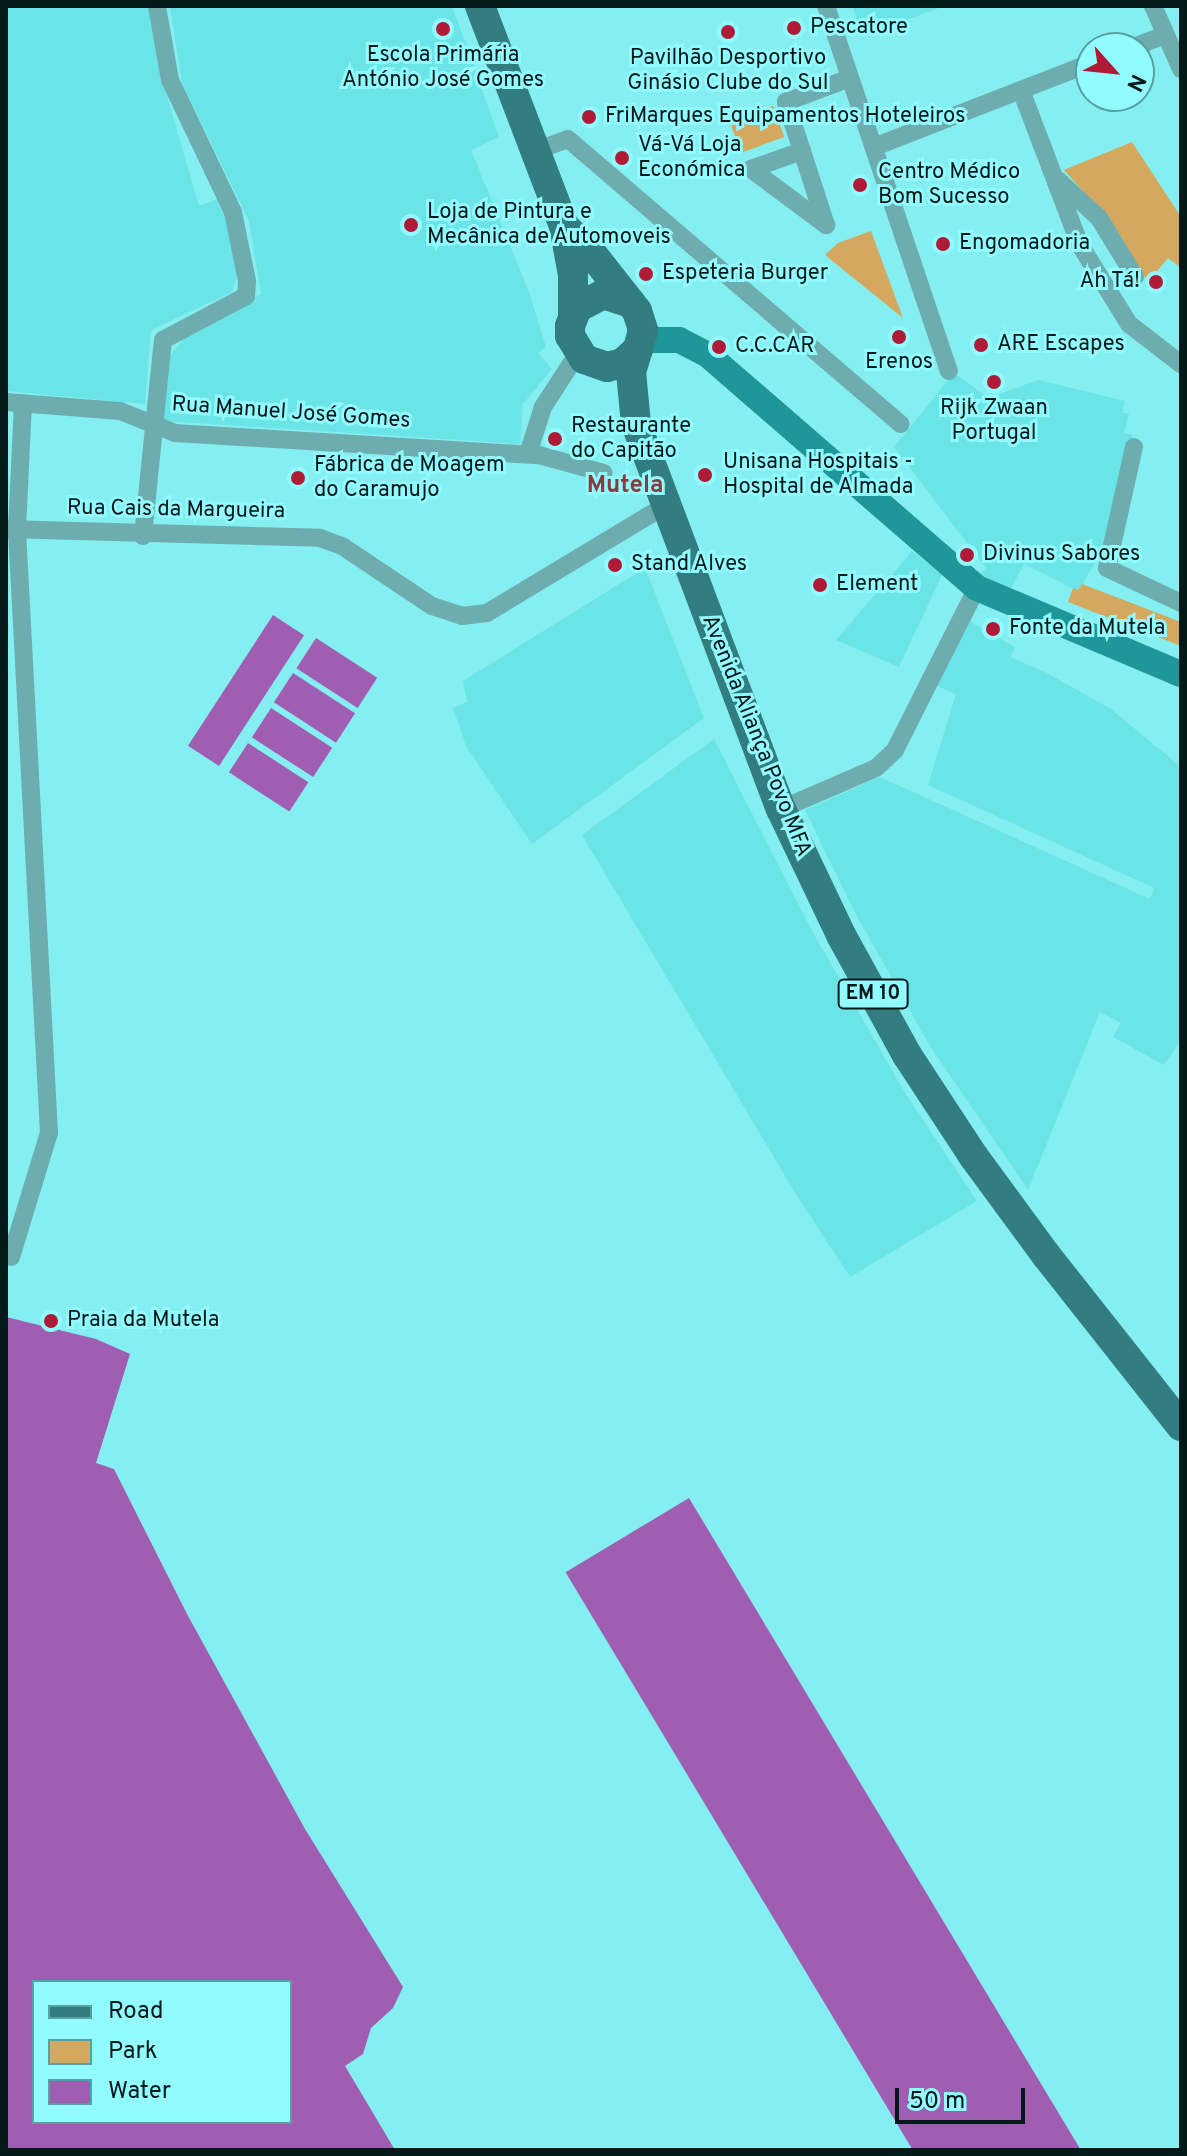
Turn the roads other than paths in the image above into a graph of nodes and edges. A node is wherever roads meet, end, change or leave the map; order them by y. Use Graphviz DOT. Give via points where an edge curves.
graph roads {
  1 [pos="157,6"];
  2 [pos="480,6"];
  3 [pos="826,6"];
  4 [pos="1153,6"];
  5 [pos="1163,36"];
  6 [pos="1155,39"];
  7 [pos="1075,69"];
  8 [pos="1181,69"];
  9 [pos="850,78"];
  10 [pos="1021,90"];
  11 [pos="874,147"];
  12 [pos="802,151"];
  13 [pos="537,156"];
  14 [pos="1054,176"];
  15 [pos="564,226"];
  16 [pos="1135,277"];
  17 [pos="631,303"];
  18 [pos="573,317"];
  19 [pos="640,344"];
  20 [pos="581,356"];
  21 [pos="1181,364"];
  22 [pos="949,371"];
  23 [pos="14,402"];
  24 [pos="636,424"];
  25 [pos="901,424"];
  26 [pos="155,425"];
  27 [pos="1134,447"];
  28 [pos="528,454"];
  29 [pos="604,473"];
  30 [pos="666,505"];
  31 [pos="11,529"];
  32 [pos="143,536"];
  33 [pos="977,588"];
  34 [pos="1180,596"];
  35 [pos="1181,674"];
  36 [pos="781,809"];
  37 [pos="11,1257"];
  38 [pos="1181,1426"];
  1 -- 26 [label="street" via="170,80 233,212 247,281 246,296 163,340"];
  2 -- 13 [label="main road, EM 10"];
  3 -- 9 [label="street"];
  4 -- 5 [label="street"];
  5 -- 6 [label="street"];
  5 -- 8 [label="street"];
  7 -- 10 [label="street"];
  9 -- 11 [label="street"];
  9 -- 12 [label="street" via="786,102"];
  10 -- 11 [label="street"];
  10 -- 14 [label="street"];
  11 -- 22 [label="street"];
  12 -- 12 [label="street" via="812,181 826,225 751,169"];
  13 -- 15 [label="main road, EM 10"];
  13 -- 25 [label="street" via="568,139"];
  14 -- 16 [label="street" via="1099,218"];
  14 -- 21 [label="street" via="1080,245 1129,324"];
  15 -- 17 [label="main road, EM 10"];
  15 -- 18 [label="main road, EM 10" via="573,275"];
  17 -- 18 [label="main road" via="613,294 593,296"];
  17 -- 19 [label="main road, EM 10" via="642,320"];
  18 -- 20 [label="main road, EM 10" via="570,336"];
  19 -- 20 [label="main road" via="615,366 599,366"];
  19 -- 24 [label="main road, Avenida Aliança Povo MFA / EM 10" via="631,372"];
  19 -- 33 [label="street" via="679,340 708,355"];
  20 -- 24 [label="main road, Avenida Aliança Povo MFA / EM 10"];
  20 -- 28 [label="street" via="543,407"];
  23 -- 26 [label="street, Rua Manuel José Gomes" via="120,411"];
  23 -- 31 [label="street"];
  24 -- 30 [label="main road, Avenida Aliança Povo MFA / EM 10"];
  26 -- 28 [label="street, Rua Manuel José Gomes" via="175,433"];
  26 -- 32 [label="street"];
  27 -- 34 [label="street" via="1107,568"];
  28 -- 29 [label="street, Rua Manuel José Gomes"];
  30 -- 32 [label="street, Rua Cais da Margueira" via="487,613 462,616 432,606 342,546 320,538"];
  30 -- 36 [label="main road, Avenida Aliança Povo MFA / EM 10"];
  31 -- 32 [label="street, Rua Cais da Margueira"];
  31 -- 37 [label="street" via="49,1133"];
  33 -- 35 [label="street"];
  33 -- 36 [label="street" via="895,750 876,768"];
  36 -- 38 [label="main road, Avenida Aliança Povo MFA / EM 10" via="841,935 907,1055 1028,1231"];
}
